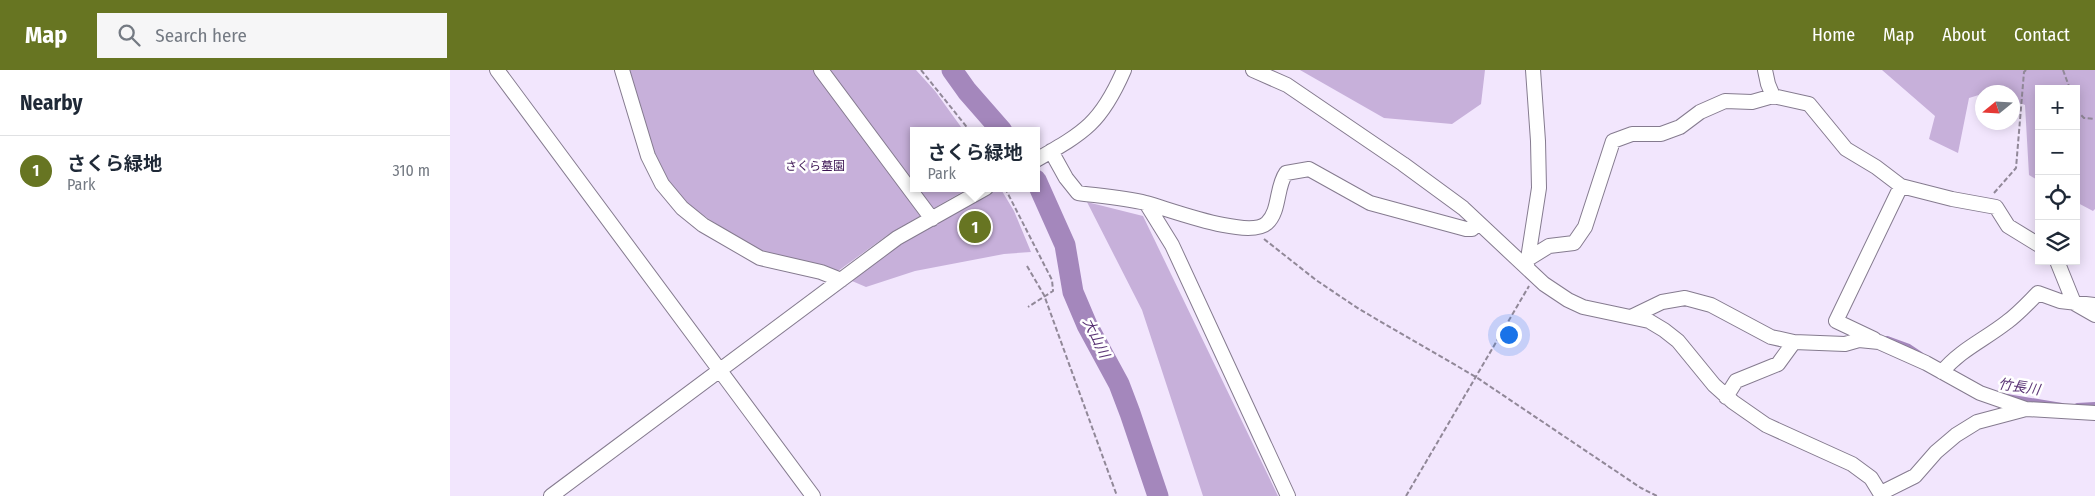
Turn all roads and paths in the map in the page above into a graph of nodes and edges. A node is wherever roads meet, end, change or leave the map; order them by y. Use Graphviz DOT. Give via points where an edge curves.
graph roads {
  1 [pos="497,70"];
  2 [pos="622,70"];
  3 [pos="821,70"];
  4 [pos="921,70"];
  5 [pos="1124,70"];
  6 [pos="1253,70"];
  7 [pos="1533,70"];
  8 [pos="1766,70"];
  9 [pos="2026,70"];
  10 [pos="2063,70"];
  11 [pos="2069,85"];
  12 [pos="1773,96"];
  13 [pos="2080,114"];
  14 [pos="2095,120"];
  15 [pos="967,127"];
  16 [pos="1045,155"];
  17 [pos="1901,186"];
  18 [pos="910,189"];
  19 [pos="912,192"];
  20 [pos="979,192"];
  21 [pos="1007,192"];
  22 [pos="1146,203"];
  23 [pos="1983,206"];
  24 [pos="932,218"];
  25 [pos="1478,222"];
  26 [pos="1251,228"];
  27 [pos="2035,243"];
  28 [pos="2059,265"];
  29 [pos="1027,266"];
  30 [pos="1530,268"];
  31 [pos="841,280"];
  32 [pos="1045,297"];
  33 [pos="2074,303"];
  34 [pos="2095,305"];
  35 [pos="1028,307"];
  36 [pos="2095,315"];
  37 [pos="1633,316"];
  38 [pos="1794,342"];
  39 [pos="1879,342"];
  40 [pos="720,370"];
  41 [pos="1942,372"];
  42 [pos="1476,377"];
  43 [pos="1726,397"];
  44 [pos="2026,409"];
  45 [pos="2095,413"];
  46 [pos="1882,495"];
  47 [pos="551,496"];
  48 [pos="812,496"];
  49 [pos="1117,496"];
  50 [pos="1288,496"];
  51 [pos="1406,496"];
  52 [pos="1657,496"];
  1 -- 40 [label="street"];
  2 -- 31 [label="street" via="648,156 662,184 682,208 703,225 760,258"];
  3 -- 18 [label="street"];
  4 -- 15 [label="path"];
  5 -- 16 [label="street" via="1107,106 1097,118 1082,132"];
  6 -- 25 [label="street" via="1287,85 1338,118"];
  7 -- 30 [label="street" via="1538,188"];
  8 -- 12 [label="street"];
  9 -- 23 [label="path" via="2016,168"];
  10 -- 11 [label="path"];
  12 -- 17 [label="street" via="1809,104 1846,149 1876,166"];
  12 -- 30 [label="street" via="1752,102 1725,100 1668,132 1632,134 1613,141 1586,227 1574,243 1549,246"];
  13 -- 14 [label="path"];
  16 -- 22 [label="street" via="1078,193"];
  17 -- 23 [label="street"];
  17 -- 39 [label="street" via="1836,321"];
  19 -- 24 [label="street"];
  20 -- 24 [label="street"];
  21 -- 32 [label="path" via="1052,280 1053,291"];
  22 -- 26 [label="street" via="1203,220"];
  22 -- 50 [label="street" via="1172,245"];
  23 -- 27 [label="street" via="1996,207 2008,226"];
  24 -- 31 [label="street" via="897,238"];
  25 -- 26 [label="street" via="1472,229 1466,229 1370,203 1309,169 1286,174 1273,215 1267,223"];
  25 -- 30 [label="street"];
  26 -- 42 [label="path" via="1316,280 1359,309"];
  28 -- 33 [label="street"];
  29 -- 32 [label="path"];
  30 -- 37 [label="street" via="1556,293 1583,307"];
  30 -- 42 [label="path"];
  31 -- 40 [label="street"];
  32 -- 35 [label="path"];
  32 -- 49 [label="path"];
  33 -- 34 [label="street"];
  33 -- 36 [label="street"];
  33 -- 41 [label="street" via="2038,293 2008,322 1966,348"];
  37 -- 38 [label="street" via="1662,302 1685,298 1711,306 1771,337"];
  37 -- 43 [label="street" via="1649,321 1678,341"];
  38 -- 39 [label="street"];
  38 -- 43 [label="street" via="1778,364 1736,381"];
  39 -- 41 [label="street"];
  40 -- 47 [label="street"];
  40 -- 48 [label="street"];
  41 -- 44 [label="street" via="1980,394"];
  42 -- 51 [label="path"];
  42 -- 52 [label="path"];
  43 -- 46 [label="street" via="1766,425 1852,464 1870,478"];
  44 -- 45 [label="street"];
  44 -- 46 [label="street" via="1970,426 1936,452 1915,476"];
}
